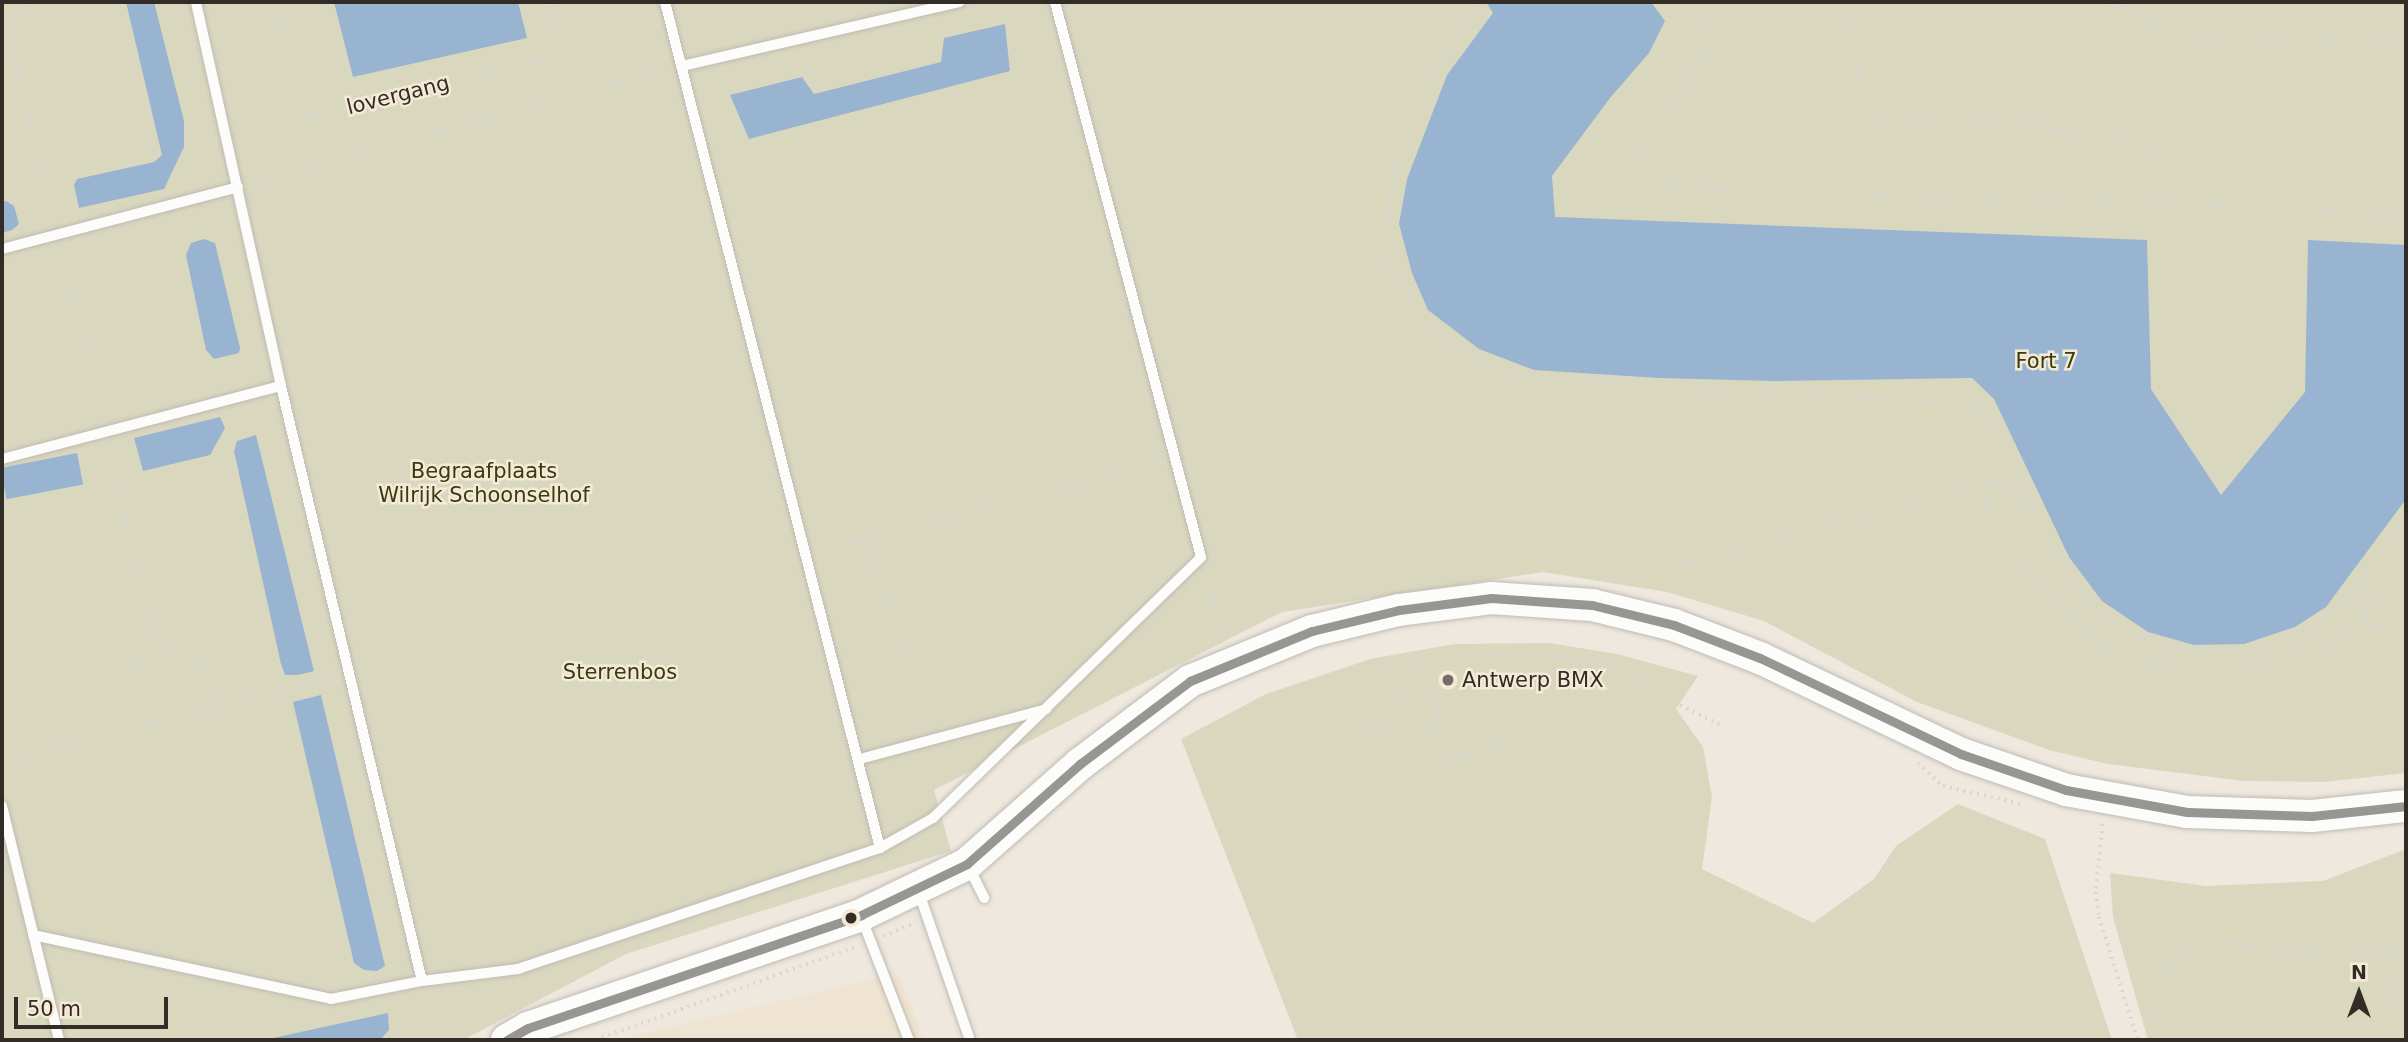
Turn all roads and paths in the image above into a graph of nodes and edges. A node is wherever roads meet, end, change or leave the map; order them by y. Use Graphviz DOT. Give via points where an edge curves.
graph roads {
  1 [pos="29,2"];
  2 [pos="195,2"];
  3 [pos="277,2"];
  4 [pos="550,2"];
  5 [pos="664,2"];
  6 [pos="960,2"];
  7 [pos="1055,2"];
  8 [pos="1476,2"];
  9 [pos="1716,2"];
  10 [pos="1846,2"];
  11 [pos="2112,2"];
  12 [pos="2,29"];
  13 [pos="8,31"];
  14 [pos="2406,42"];
  15 [pos="682,66"];
  16 [pos="2171,160"];
  17 [pos="238,187"];
  18 [pos="2406,212"];
  19 [pos="59,235"];
  20 [pos="2,249"];
  21 [pos="281,386"];
  22 [pos="105,433"];
  23 [pos="2015,456"];
  24 [pos="1174,458"];
  25 [pos="2,459"];
  26 [pos="2022,476"];
  27 [pos="1989,482"];
  28 [pos="2036,503"];
  29 [pos="2406,512"];
  30 [pos="869,539"];
  31 [pos="806,556"];
  32 [pos="1201,557"];
  33 [pos="2406,558"];
  34 [pos="1640,575"];
  35 [pos="2366,575"];
  36 [pos="2362,623"];
  37 [pos="2406,633"];
  38 [pos="154,636"];
  39 [pos="1231,664"];
  40 [pos="348,675"];
  41 [pos="1047,709"];
  42 [pos="220,710"];
  43 [pos="1723,726"];
  44 [pos="149,727"];
  45 [pos="1326,731"];
  46 [pos="1438,732"];
  47 [pos="929,741"];
  48 [pos="859,759"];
  49 [pos="1916,761"];
  50 [pos="2,762"];
  51 [pos="2,806"];
  52 [pos="2406,806"];
  53 [pos="2036,808"];
  54 [pos="2116,827"];
  55 [pos="880,848"];
  56 [pos="967,864"];
  57 [pos="984,898"];
  58 [pos="921,900"];
  59 [pos="866,928"];
  60 [pos="33,935"];
  61 [pos="2406,947"];
  62 [pos="2390,949"];
  63 [pos="422,981"];
  64 [pos="522,1036"];
  65 [pos="59,1040"];
  66 [pos="595,1040"];
  67 [pos="909,1040"];
  68 [pos="970,1040"];
  69 [pos="2138,1040"];
  70 [pos="2158,1040"];
  71 [pos="2393,1040"];
  1 -- 13 [label="path"];
  2 -- 17 [label="lane"];
  3 -- 4 [label="path, lovergang" via="297,120 562,54"];
  5 -- 15 [label="lane"];
  6 -- 15 [label="lane"];
  7 -- 24 [label="lane"];
  8 -- 23 [label="path" via="1479,8 1427,82 1391,179 1389,259 1425,327 1508,376 1979,404"];
  9 -- 18 [label="path" via="1702,54 1681,96 1630,161 1643,181 1676,188"];
  10 -- 16 [label="path" via="1866,115 1885,124 1926,115 1978,121 2010,110 2056,131 2126,140"];
  11 -- 14 [label="path" via="2144,20 2208,37"];
  12 -- 13 [label="path"];
  13 -- 19 [label="path"];
  15 -- 17 [label="path"];
  15 -- 31 [label="lane"];
  17 -- 19 [label="lane"];
  17 -- 21 [label="lane"];
  19 -- 20 [label="lane"];
  19 -- 22 [label="path"];
  21 -- 22 [label="lane"];
  21 -- 40 [label="lane"];
  22 -- 25 [label="lane"];
  22 -- 38 [label="path"];
  24 -- 30 [label="path"];
  24 -- 32 [label="lane"];
  26 -- 28 [label="path"];
  27 -- 28 [label="path" via="2001,480 2017,508"];
  27 -- 34 [label="path"];
  27 -- 36 [label="path" via="1987,523 2103,649 2152,664 2228,673 2320,648"];
  28 -- 35 [label="path" via="2050,548 2087,599 2128,631 2168,646 2221,652 2281,643 2316,626"];
  29 -- 35 [label="path"];
  30 -- 31 [label="path"];
  30 -- 47 [label="path"];
  31 -- 48 [label="lane"];
  32 -- 39 [label="path"];
  32 -- 41 [label="lane"];
  33 -- 36 [label="path"];
  35 -- 36 [label="path"];
  36 -- 37 [label="path"];
  38 -- 42 [label="path" via="196,657"];
  38 -- 44 [label="path" via="135,669"];
  39 -- 52 [label="street" via="1312,631 1399,610 1491,598 1592,605 1674,625 1760,658 1961,754 2066,790 2187,812 2312,816"];
  39 -- 56 [label="street" via="1190,681 1080,764"];
  40 -- 42 [label="path"];
  40 -- 63 [label="lane"];
  41 -- 47 [label="lane"];
  41 -- 55 [label="lane" via="933,818"];
  42 -- 44 [label="path"];
  43 -- 46 [label="path" via="1674,702 1640,677 1575,658 1489,653 1388,667 1393,705 1435,700"];
  44 -- 50 [label="path"];
  45 -- 46 [label="path"];
  46 -- 46 [label="path" via="1442,759 1500,752 1497,738"];
  47 -- 48 [label="lane"];
  48 -- 55 [label="lane"];
  49 -- 53 [label="path" via="1943,786"];
  51 -- 60 [label="lane"];
  54 -- 69 [label="path" via="2103,824 2096,892 2099,917"];
  55 -- 63 [label="lane" via="518,970"];
  56 -- 57 [label="lane"];
  56 -- 58 [label="street"];
  58 -- 59 [label="street"];
  58 -- 59 [label="path" via="916,922"];
  58 -- 68 [label="lane"];
  59 -- 64 [label="street"];
  59 -- 66 [label="path"];
  59 -- 67 [label="lane"];
  60 -- 63 [label="lane" via="331,999"];
  60 -- 65 [label="lane"];
  61 -- 62 [label="path"];
  62 -- 70 [label="path" via="2290,952 2229,942 2202,945 2165,965 2153,1011"];
  62 -- 71 [label="path"];
}
